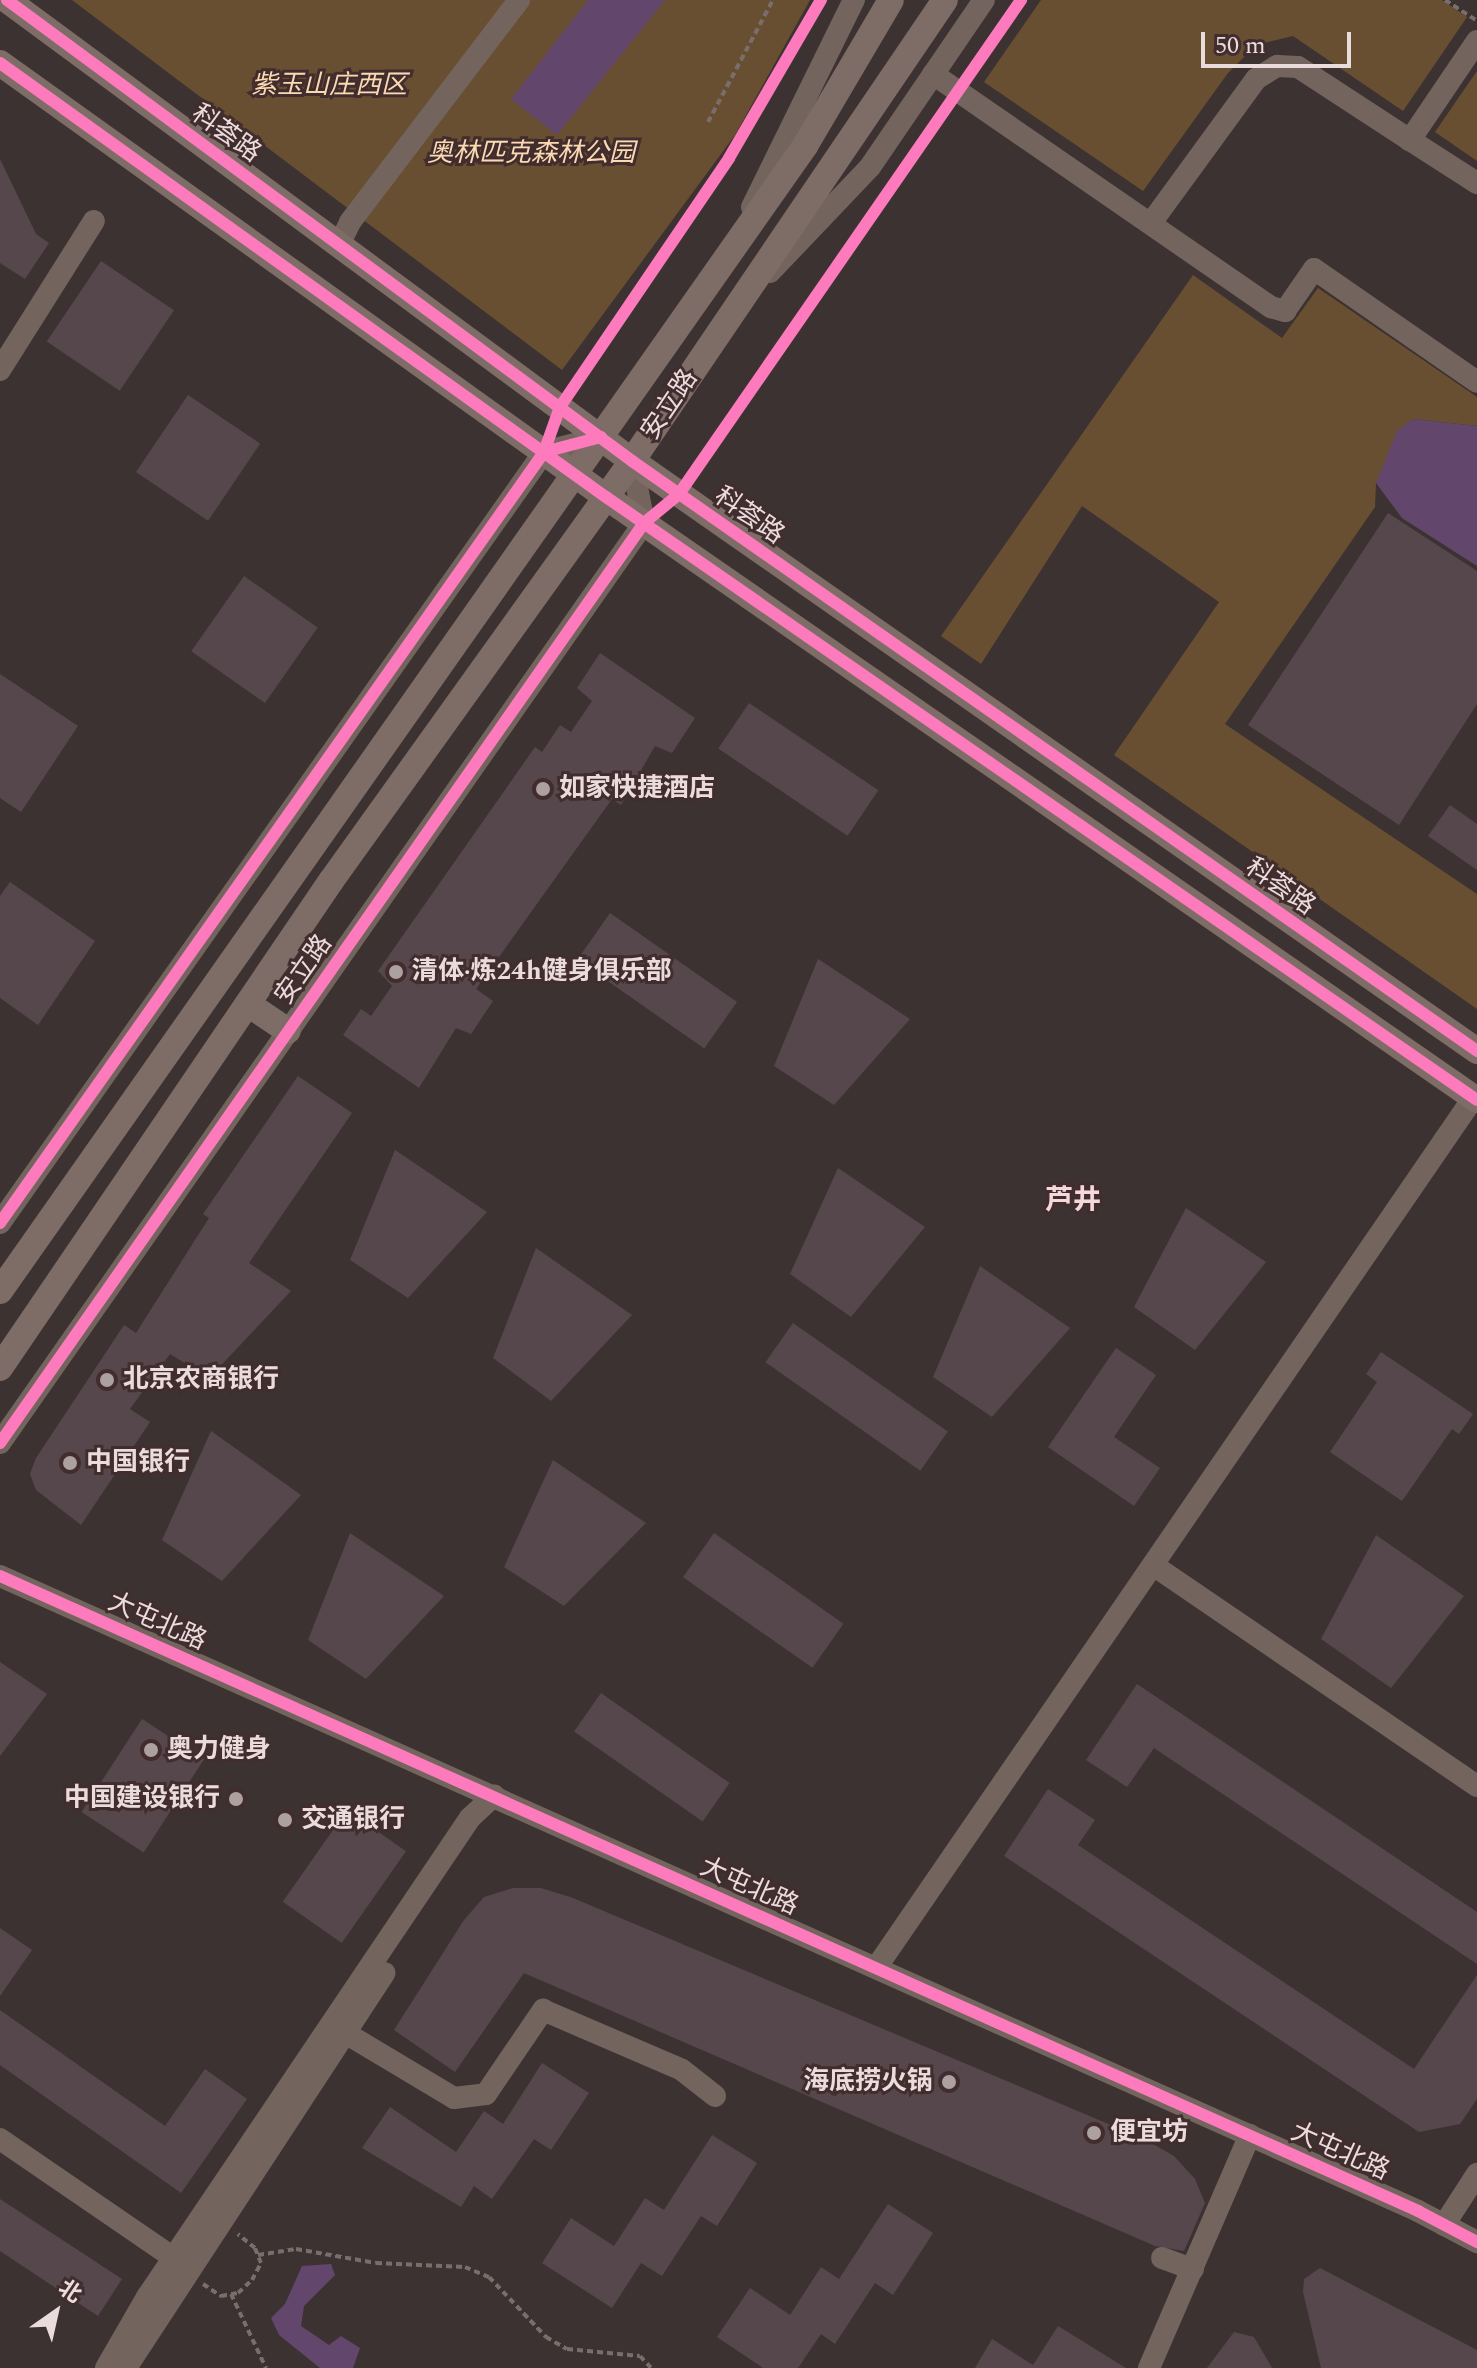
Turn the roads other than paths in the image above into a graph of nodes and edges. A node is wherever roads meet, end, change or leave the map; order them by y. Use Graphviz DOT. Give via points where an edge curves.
graph roads {
  1 [pos="7,0"];
  2 [pos="519,0"];
  3 [pos="854,0"];
  4 [pos="891,0"];
  5 [pos="945,0"];
  6 [pos="984,0"];
  7 [pos="1477,41"];
  8 [pos="0,63"];
  9 [pos="933,74"];
  10 [pos="1410,140"];
  11 [pos="1477,183"];
  12 [pos="94,221"];
  13 [pos="1151,223"];
  14 [pos="339,245"];
  15 [pos="729,255"];
  16 [pos="736,308"];
  17 [pos="0,370"];
  18 [pos="1477,382"];
  19 [pos="601,437"];
  20 [pos="544,452"];
  21 [pos="632,461"];
  22 [pos="571,472"];
  23 [pos="606,497"];
  24 [pos="644,523"];
  25 [pos="248,1004"];
  26 [pos="288,1031"];
  27 [pos="1477,1051"];
  28 [pos="1475,1099"];
  29 [pos="0,1223"];
  30 [pos="0,1291"];
  31 [pos="0,1368"];
  32 [pos="0,1443"];
  33 [pos="1153,1565"];
  34 [pos="0,1576"];
  35 [pos="1477,1786"];
  36 [pos="494,1796"];
  37 [pos="876,1968"];
  38 [pos="338,2029"];
  39 [pos="715,2096"];
  40 [pos="1250,2135"];
  41 [pos="0,2139"];
  42 [pos="1477,2174"];
  43 [pos="1444,2225"];
  44 [pos="1477,2242"];
  45 [pos="1162,2258"];
  46 [pos="181,2263"];
  47 [pos="1193,2269"];
  48 [pos="106,2368"];
  49 [pos="126,2368"];
  50 [pos="1149,2368"];
  1 -- 14 [label="main road, 科荟路"];
  2 -- 14 [label="street" via="350,222"];
  3 -- 15 [label="street, 安立路"];
  4 -- 15 [label="main road, 安立路" via="805,146"];
  5 -- 16 [label="main road, 安立路"];
  6 -- 9 [label="street, 安立路"];
  7 -- 10 [label="street"];
  8 -- 20 [label="main road"];
  9 -- 13 [label="street"];
  9 -- 16 [label="street, 安立路" via="870,167"];
  10 -- 11 [label="street"];
  10 -- 13 [label="street" via="1298,67 1277,66 1256,79"];
  12 -- 17 [label="street"];
  13 -- 18 [label="street" via="1271,307 1285,311 1314,269"];
  14 -- 19 [label="main road, 科荟路"];
  15 -- 19 [label="main road, 安立路"];
  16 -- 21 [label="main road, 安立路"];
  19 -- 20 [label="street, 安立路"];
  19 -- 21 [label="main road, 科荟路"];
  19 -- 22 [label="main road, 安立路"];
  20 -- 22 [label="main road"];
  20 -- 29 [label="street"];
  21 -- 23 [label="main road, 安立路"];
  21 -- 24 [label="street"];
  21 -- 27 [label="main road, 科荟路"];
  22 -- 23 [label="main road"];
  22 -- 30 [label="main road, 安立路"];
  23 -- 24 [label="main road"];
  23 -- 25 [label="main road, 安立路"];
  24 -- 26 [label="street, 安立路"];
  24 -- 28 [label="main road"];
  25 -- 26 [label="main road"];
  25 -- 31 [label="main road, 安立路"];
  26 -- 32 [label="street, 安立路"];
  28 -- 33 [label="street"];
  33 -- 35 [label="street"];
  33 -- 37 [label="street"];
  34 -- 36 [label="street, 大屯北路"];
  36 -- 37 [label="street, 大屯北路"];
  36 -- 38 [label="street" via="470,1818"];
  37 -- 40 [label="street, 大屯北路"];
  38 -- 39 [label="street" via="454,2098 486,2094 543,2010 682,2070"];
  38 -- 46 [label="street"];
  38 -- 46 [label="street" via="218,2222"];
  40 -- 43 [label="street, 大屯北路"];
  40 -- 47 [label="street"];
  41 -- 46 [label="street"];
  42 -- 43 [label="street"];
  43 -- 44 [label="street, 大屯北路"];
  45 -- 47 [label="street"];
  46 -- 48 [label="street"];
  46 -- 49 [label="street"];
  47 -- 50 [label="street"];
}
